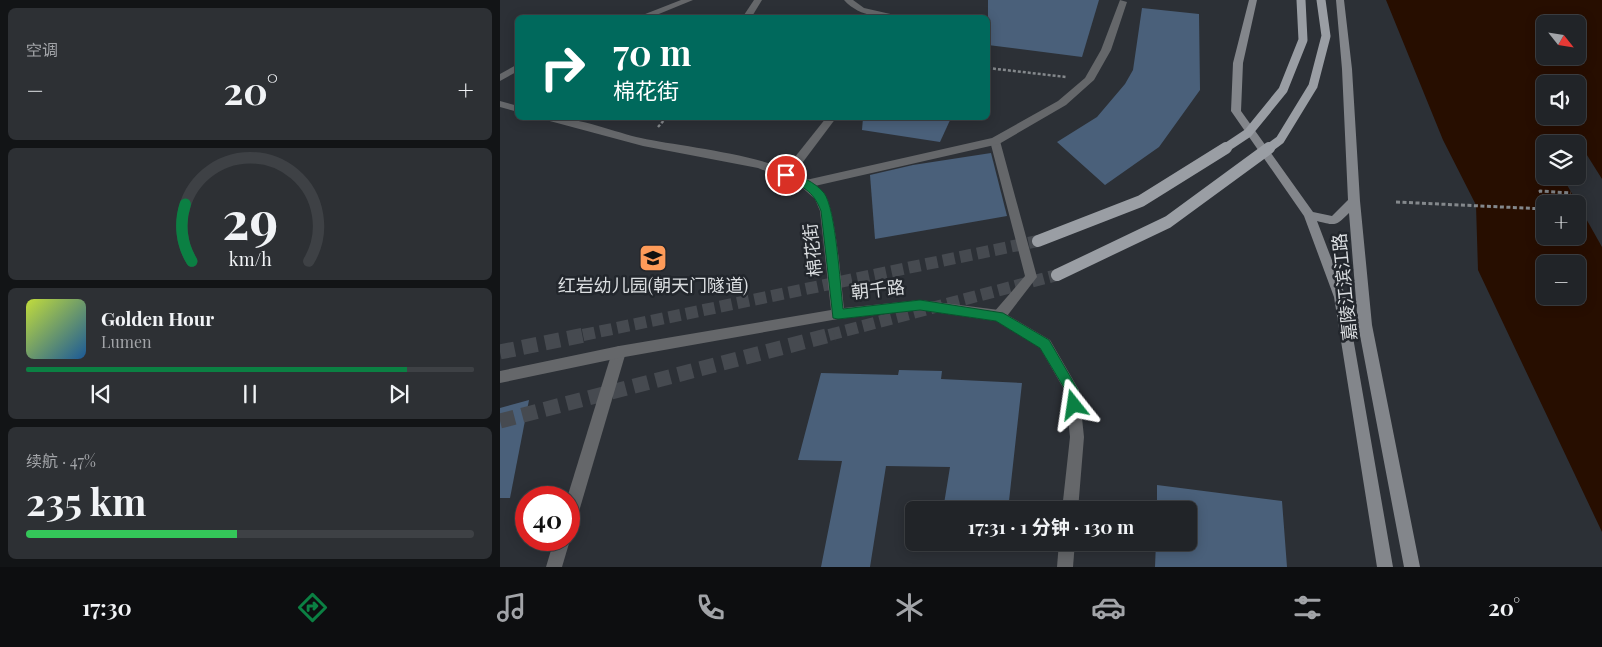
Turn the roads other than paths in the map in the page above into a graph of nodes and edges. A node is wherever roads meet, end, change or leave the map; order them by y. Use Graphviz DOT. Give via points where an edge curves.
graph roads {
  1 [pos="690,0"];
  2 [pos="758,0"];
  3 [pos="848,0"];
  4 [pos="1253,0"];
  5 [pos="1301,0"];
  6 [pos="1321,0"];
  7 [pos="1340,0"];
  8 [pos="1123,2"];
  9 [pos="648,15"];
  10 [pos="748,15"];
  11 [pos="888,15"];
  12 [pos="515,69"];
  13 [pos="500,78"];
  14 [pos="500,104"];
  15 [pos="515,108"];
  16 [pos="558,120"];
  17 [pos="828,120"];
  18 [pos="995,141"];
  19 [pos="786,175"];
  20 [pos="806,184"];
  21 [pos="1354,201"];
  22 [pos="1309,215"];
  23 [pos="1038,241"];
  24 [pos="1057,275"];
  25 [pos="838,314"];
  26 [pos="999,316"];
  27 [pos="619,352"];
  28 [pos="500,376"];
  29 [pos="579,486"];
  30 [pos="1071,501"];
  31 [pos="559,551"];
  32 [pos="1066,551"];
  33 [pos="554,567"];
  34 [pos="1065,567"];
  35 [pos="1386,567"];
  36 [pos="1412,567"];
  1 -- 9 [label="street"];
  2 -- 10 [label="street"];
  3 -- 11 [label="street" via="861,10"];
  4 -- 22 [label="main road, 嘉陵江滨江路, bridge" via="1238,63 1236,111"];
  5 -- 23 [label="main road, bridge" via="1303,40 1283,90 1248,133 1141,200"];
  6 -- 24 [label="main road, bridge" via="1326,36 1313,86 1280,140 1168,222"];
  7 -- 21 [label="main road, 嘉陵江滨江路"];
  8 -- 18 [label="street" via="1106,50 1088,80 1062,103"];
  12 -- 13 [label="street"];
  14 -- 15 [label="street"];
  16 -- 19 [label="street, 棉花街" via="644,143 725,157"];
  17 -- 19 [label="street"];
  18 -- 20 [label="street"];
  18 -- 26 [label="street" via="1031,277"];
  19 -- 20 [label="street, 棉花街"];
  20 -- 25 [label="street, 棉花街" via="820,195 826,211"];
  21 -- 22 [label="main road" via="1334,221"];
  21 -- 36 [label="main road, 嘉陵江滨江路" via="1365,325"];
  22 -- 35 [label="main road, 嘉陵江滨江路" via="1340,297"];
  25 -- 26 [label="street, 朝千路" via="920,305"];
  25 -- 27 [label="street, 朝千路"];
  26 -- 30 [label="street, 朝千路" via="1044,344 1072,390 1076,436"];
  27 -- 28 [label="street, 朝千路"];
  27 -- 29 [label="street"];
  31 -- 33 [label="street"];
  32 -- 34 [label="street"];
}
